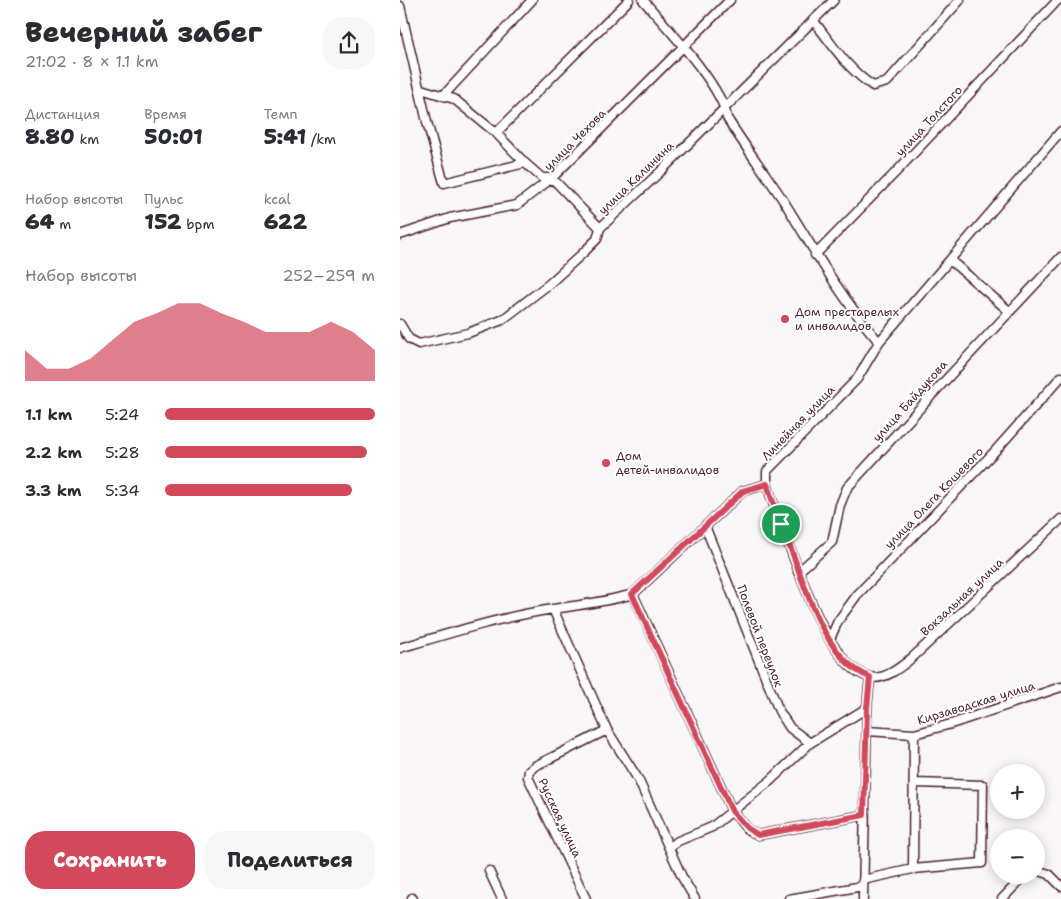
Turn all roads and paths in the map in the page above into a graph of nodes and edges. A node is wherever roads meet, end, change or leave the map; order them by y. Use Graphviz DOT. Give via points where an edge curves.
graph roads {
  1 [pos="532,0"];
  2 [pos="629,0"];
  3 [pos="643,0"];
  4 [pos="730,0"];
  5 [pos="834,0"];
  6 [pos="960,0"];
  7 [pos="1058,0"];
  8 [pos="400,6"];
  9 [pos="813,20"];
  10 [pos="684,47"];
  11 [pos="421,89"];
  12 [pos="443,96"];
  13 [pos="725,105"];
  14 [pos="1061,131"];
  15 [pos="496,133"];
  16 [pos="525,163"];
  17 [pos="552,178"];
  18 [pos="600,228"];
  19 [pos="400,235"];
  20 [pos="814,255"];
  21 [pos="1061,257"];
  22 [pos="950,260"];
  23 [pos="1009,310"];
  24 [pos="400,324"];
  25 [pos="879,342"];
  26 [pos="1061,377"];
  27 [pos="767,484"];
  28 [pos="1060,523"];
  29 [pos="705,526"];
  30 [pos="798,572"];
  31 [pos="632,594"];
  32 [pos="553,609"];
  33 [pos="830,639"];
  34 [pos="400,648"];
  35 [pos="870,677"];
  36 [pos="1061,687"];
  37 [pos="867,708"];
  38 [pos="607,730"];
  39 [pos="866,731"];
  40 [pos="914,734"];
  41 [pos="810,743"];
  42 [pos="915,783"];
  43 [pos="732,811"];
  44 [pos="864,815"];
  45 [pos="669,848"];
  46 [pos="913,869"];
  47 [pos="489,870"];
  48 [pos="1045,873"];
  49 [pos="863,883"];
  50 [pos="1016,884"];
  51 [pos="1061,886"];
  52 [pos="502,899"];
  53 [pos="586,899"];
  54 [pos="695,899"];
  55 [pos="789,899"];
  56 [pos="863,899"];
  57 [pos="1002,899"];
  1 -- 12 [label="street"];
  2 -- 15 [label="street"];
  3 -- 10 [label="street"];
  4 -- 10 [label="street, улица Чехова"];
  5 -- 9 [label="street, улица Калинина"];
  6 -- 9 [label="street" via="887,82 874,86 842,58"];
  7 -- 20 [label="street, улица Толстого"];
  8 -- 11 [label="street"];
  9 -- 13 [label="street, улица Калинина"];
  10 -- 13 [label="street"];
  10 -- 17 [label="street, улица Чехова"];
  11 -- 12 [label="street"];
  11 -- 16 [label="street" via="444,183"];
  12 -- 15 [label="street" via="454,99"];
  13 -- 18 [label="street, улица Калинина"];
  13 -- 20 [label="street" via="727,118 784,203"];
  14 -- 22 [label="street, Линейная улица"];
  15 -- 16 [label="street"];
  16 -- 17 [label="street" via="542,178"];
  17 -- 18 [label="street"];
  17 -- 19 [label="street, улица Чехова" via="516,205 450,218"];
  18 -- 24 [label="street, улица Калинина" via="597,239 549,284 502,320 468,333 419,344 409,339"];
  20 -- 25 [label="street" via="854,313"];
  21 -- 23 [label="street, улица Байдукова"];
  22 -- 23 [label="street"];
  22 -- 25 [label="street, Линейная улица"];
  23 -- 30 [label="street, улица Байдукова" via="847,488 832,542"];
  25 -- 27 [label="street, Линейная улица" via="857,379 767,471"];
  26 -- 33 [label="street, улица Олега Кошевого" via="857,595 838,621"];
  27 -- 29 [label="street" via="743,491"];
  27 -- 30 [label="street"];
  28 -- 35 [label="street, Вокзальная улица" via="913,657 898,669 878,678"];
  29 -- 31 [label="street"];
  29 -- 41 [label="street, Полевой переулок" via="779,711 790,728"];
  30 -- 33 [label="street"];
  31 -- 32 [label="street"];
  31 -- 43 [label="street"];
  32 -- 34 [label="street" via="474,626"];
  32 -- 38 [label="street"];
  33 -- 35 [label="street" via="844,660 860,674"];
  35 -- 37 [label="street"];
  36 -- 40 [label="street, Кирзаводская улица"];
  37 -- 39 [label="street"];
  37 -- 41 [label="street"];
  38 -- 45 [label="street" via="638,779"];
  38 -- 53 [label="street, Русская улица" via="535,766 528,776"];
  39 -- 40 [label="street, Кирзаводская улица"];
  39 -- 44 [label="street"];
  40 -- 42 [label="street"];
  41 -- 43 [label="street"];
  42 -- 46 [label="street"];
  42 -- 46 [label="street" via="983,786 982,863"];
  43 -- 44 [label="street" via="758,835"];
  43 -- 45 [label="street" via="712,827"];
  44 -- 49 [label="street"];
  45 -- 54 [label="street"];
  46 -- 49 [label="street"];
  47 -- 52 [label="street"];
  48 -- 51 [label="street"];
  49 -- 55 [label="street"];
  49 -- 56 [label="street"];
  50 -- 57 [label="street"];
}
